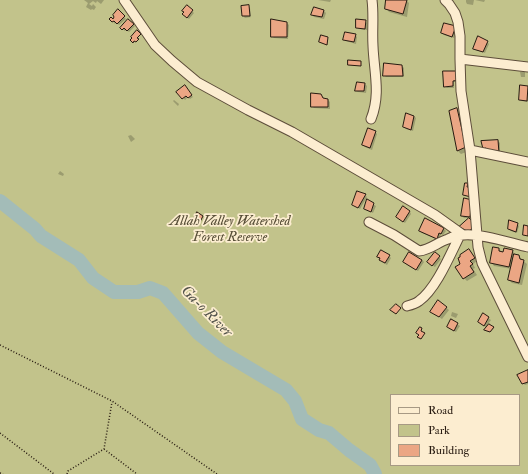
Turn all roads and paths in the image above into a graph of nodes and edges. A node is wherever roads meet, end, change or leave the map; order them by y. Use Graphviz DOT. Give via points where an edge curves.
graph roads {
  1 [pos="124,0"];
  2 [pos="372,0"];
  3 [pos="445,0"];
  4 [pos="460,59"];
  5 [pos="528,66"];
  6 [pos="371,119"];
  7 [pos="470,150"];
  8 [pos="528,162"];
  9 [pos="369,222"];
  10 [pos="462,235"];
  11 [pos="478,236"];
  12 [pos="528,247"];
  13 [pos="407,306"];
  14 [pos="0,345"];
  15 [pos="528,356"];
  16 [pos="112,402"];
  17 [pos="0,433"];
  18 [pos="104,449"];
  19 [pos="0,473"];
  20 [pos="3,474"];
  21 [pos="54,474"];
  22 [pos="68,474"];
  23 [pos="137,474"];
  24 [pos="216,474"];
  1 -- 10 [label="street" via="155,45 197,82 292,132 436,215"];
  2 -- 6 [label="street" via="373,58 377,88 375,109"];
  3 -- 4 [label="street" via="458,22"];
  4 -- 5 [label="street"];
  4 -- 7 [label="street" via="461,91"];
  7 -- 8 [label="street"];
  7 -- 11 [label="street"];
  9 -- 10 [label="street" via="419,251"];
  10 -- 11 [label="street"];
  10 -- 13 [label="street" via="432,288 419,301"];
  11 -- 12 [label="street"];
  11 -- 15 [label="street" via="482,263"];
  14 -- 16 [label="path"];
  16 -- 18 [label="path"];
  16 -- 24 [label="path"];
  17 -- 21 [label="path"];
  18 -- 22 [label="path" via="68,471"];
  18 -- 23 [label="path"];
  19 -- 20 [label="path"];
}
